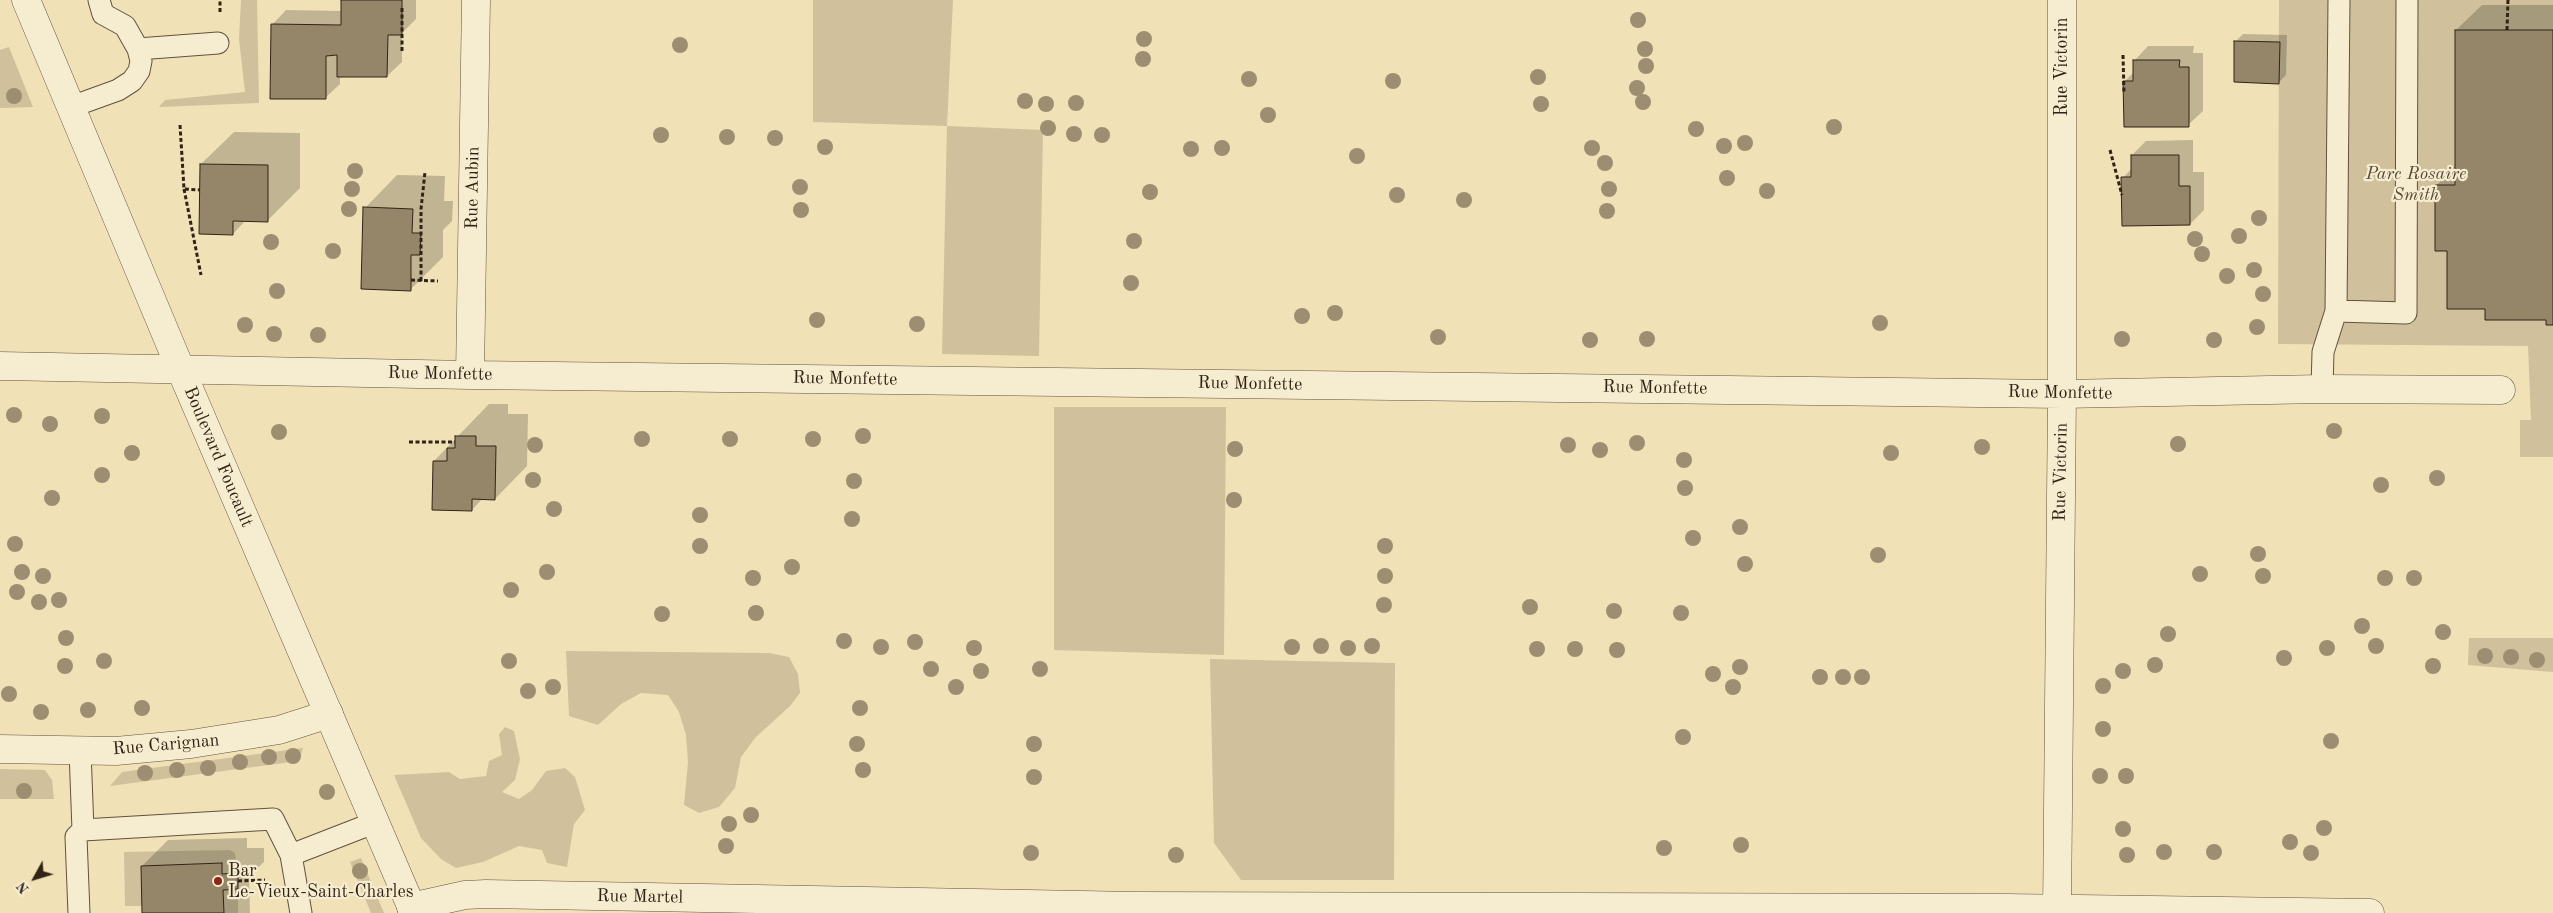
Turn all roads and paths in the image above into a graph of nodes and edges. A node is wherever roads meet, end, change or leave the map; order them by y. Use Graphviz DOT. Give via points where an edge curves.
graph roads {
  1 [pos="26,0"];
  2 [pos="99,0"];
  3 [pos="476,0"];
  4 [pos="2062,0"];
  5 [pos="2339,0"];
  6 [pos="2406,0"];
  7 [pos="2508,0"];
  8 [pos="402,8"];
  9 [pos="2506,30"];
  10 [pos="218,43"];
  11 [pos="138,49"];
  12 [pos="402,53"];
  13 [pos="2123,55"];
  14 [pos="2124,93"];
  15 [pos="71,107"];
  16 [pos="180,125"];
  17 [pos="2110,150"];
  18 [pos="425,172"];
  19 [pos="184,189"];
  20 [pos="200,190"];
  21 [pos="2122,195"];
  22 [pos="201,274"];
  23 [pos="421,281"];
  24 [pos="2336,311"];
  25 [pos="0,366"];
  26 [pos="181,370"];
  27 [pos="470,375"];
  28 [pos="2322,389"];
  29 [pos="2501,390"];
  30 [pos="2062,394"];
  31 [pos="409,442"];
  32 [pos="455,442"];
  33 [pos="329,714"];
  34 [pos="0,749"];
  35 [pos="80,751"];
  36 [pos="376,822"];
  37 [pos="83,830"];
  38 [pos="290,855"];
  39 [pos="412,910"];
  40 [pos="2057,911"];
  41 [pos="79,913"];
  42 [pos="301,913"];
  43 [pos="2370,913"];
  1 -- 15 [label="street, Boulevard Foucault"];
  2 -- 11 [label="lane" via="103,14 125,26"];
  3 -- 27 [label="street, Rue Aubin"];
  4 -- 30 [label="street, Rue Victorin"];
  5 -- 24 [label="lane"];
  6 -- 24 [label="lane" via="2406,313"];
  7 -- 9 [label="path"];
  8 -- 12 [label="path"];
  10 -- 11 [label="lane"];
  11 -- 15 [label="lane" via="141,61 132,81 118,90"];
  13 -- 14 [label="path"];
  15 -- 26 [label="street, Boulevard Foucault"];
  16 -- 19 [label="path"];
  17 -- 21 [label="path"];
  18 -- 23 [label="path" via="421,209"];
  19 -- 20 [label="path"];
  19 -- 22 [label="path"];
  24 -- 28 [label="lane" via="2323,352"];
  25 -- 26 [label="street, Rue Monfette"];
  26 -- 27 [label="street, Rue Monfette"];
  26 -- 33 [label="street, Boulevard Foucault"];
  27 -- 30 [label="street, Rue Monfette"];
  28 -- 29 [label="street, Rue Monfette"];
  28 -- 30 [label="street, Rue Monfette"];
  30 -- 40 [label="street, Rue Victorin"];
  31 -- 32 [label="path"];
  33 -- 35 [label="street, Rue Carignan" via="292,727 228,740 116,751"];
  33 -- 36 [label="street, Boulevard Foucault"];
  34 -- 35 [label="street, Rue Carignan"];
  35 -- 37 [label="lane"];
  36 -- 38 [label="lane"];
  36 -- 39 [label="street, Boulevard Foucault"];
  37 -- 38 [label="lane" via="273,819"];
  37 -- 41 [label="lane" via="76,837"];
  38 -- 42 [label="lane"];
  39 -- 40 [label="street, Rue Martel" via="465,894 486,894 1138,906"];
  40 -- 43 [label="street, Rue Martel"];
}
